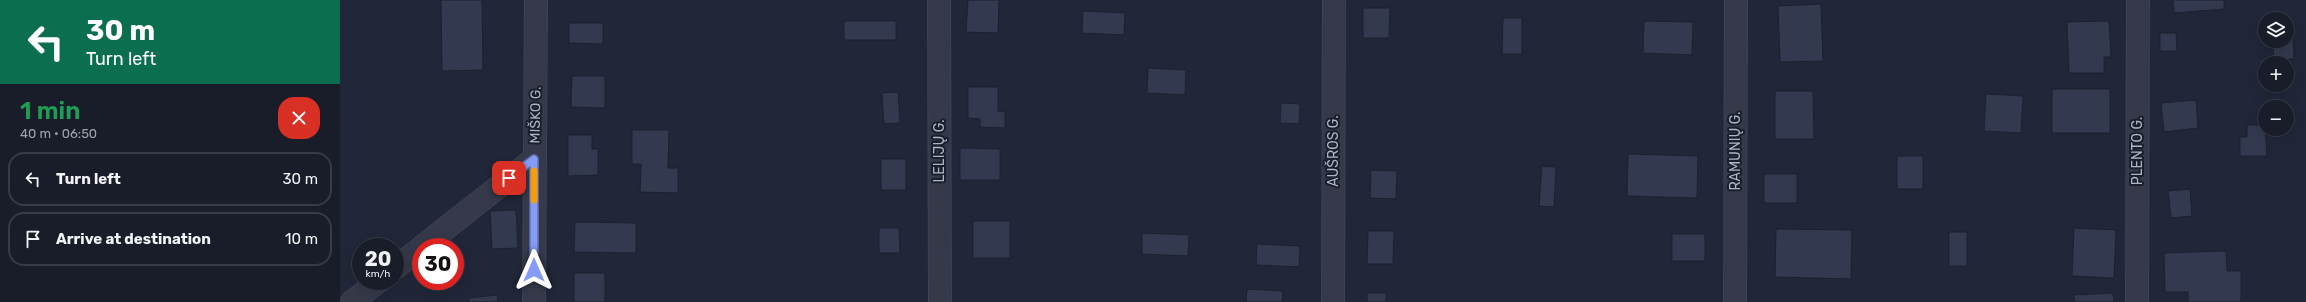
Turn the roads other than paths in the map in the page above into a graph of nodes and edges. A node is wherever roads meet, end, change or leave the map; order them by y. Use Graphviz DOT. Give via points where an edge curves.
graph roads {
  1 [pos="536,0"];
  2 [pos="939,0"];
  3 [pos="1334,0"];
  4 [pos="1736,0"];
  5 [pos="2138,0"];
  6 [pos="534,159"];
  7 [pos="433,238"];
  8 [pos="412,255"];
  9 [pos="404,261"];
  10 [pos="367,290"];
  11 [pos="352,302"];
  12 [pos="534,302"];
  13 [pos="940,302"];
  14 [pos="1333,302"];
  15 [pos="1734,302"];
  16 [pos="2136,302"];
  1 -- 6 [label="street, MIŠKO G."];
  2 -- 13 [label="street, LELIJŲ G."];
  3 -- 14 [label="street, AUŠROS G."];
  4 -- 15 [label="street, RAMUNIŲ G."];
  5 -- 16 [label="street, PLENTO G."];
  6 -- 7 [label="street"];
  6 -- 12 [label="street, MIŠKO G."];
  8 -- 9 [label="street"];
  10 -- 11 [label="street"];
}
